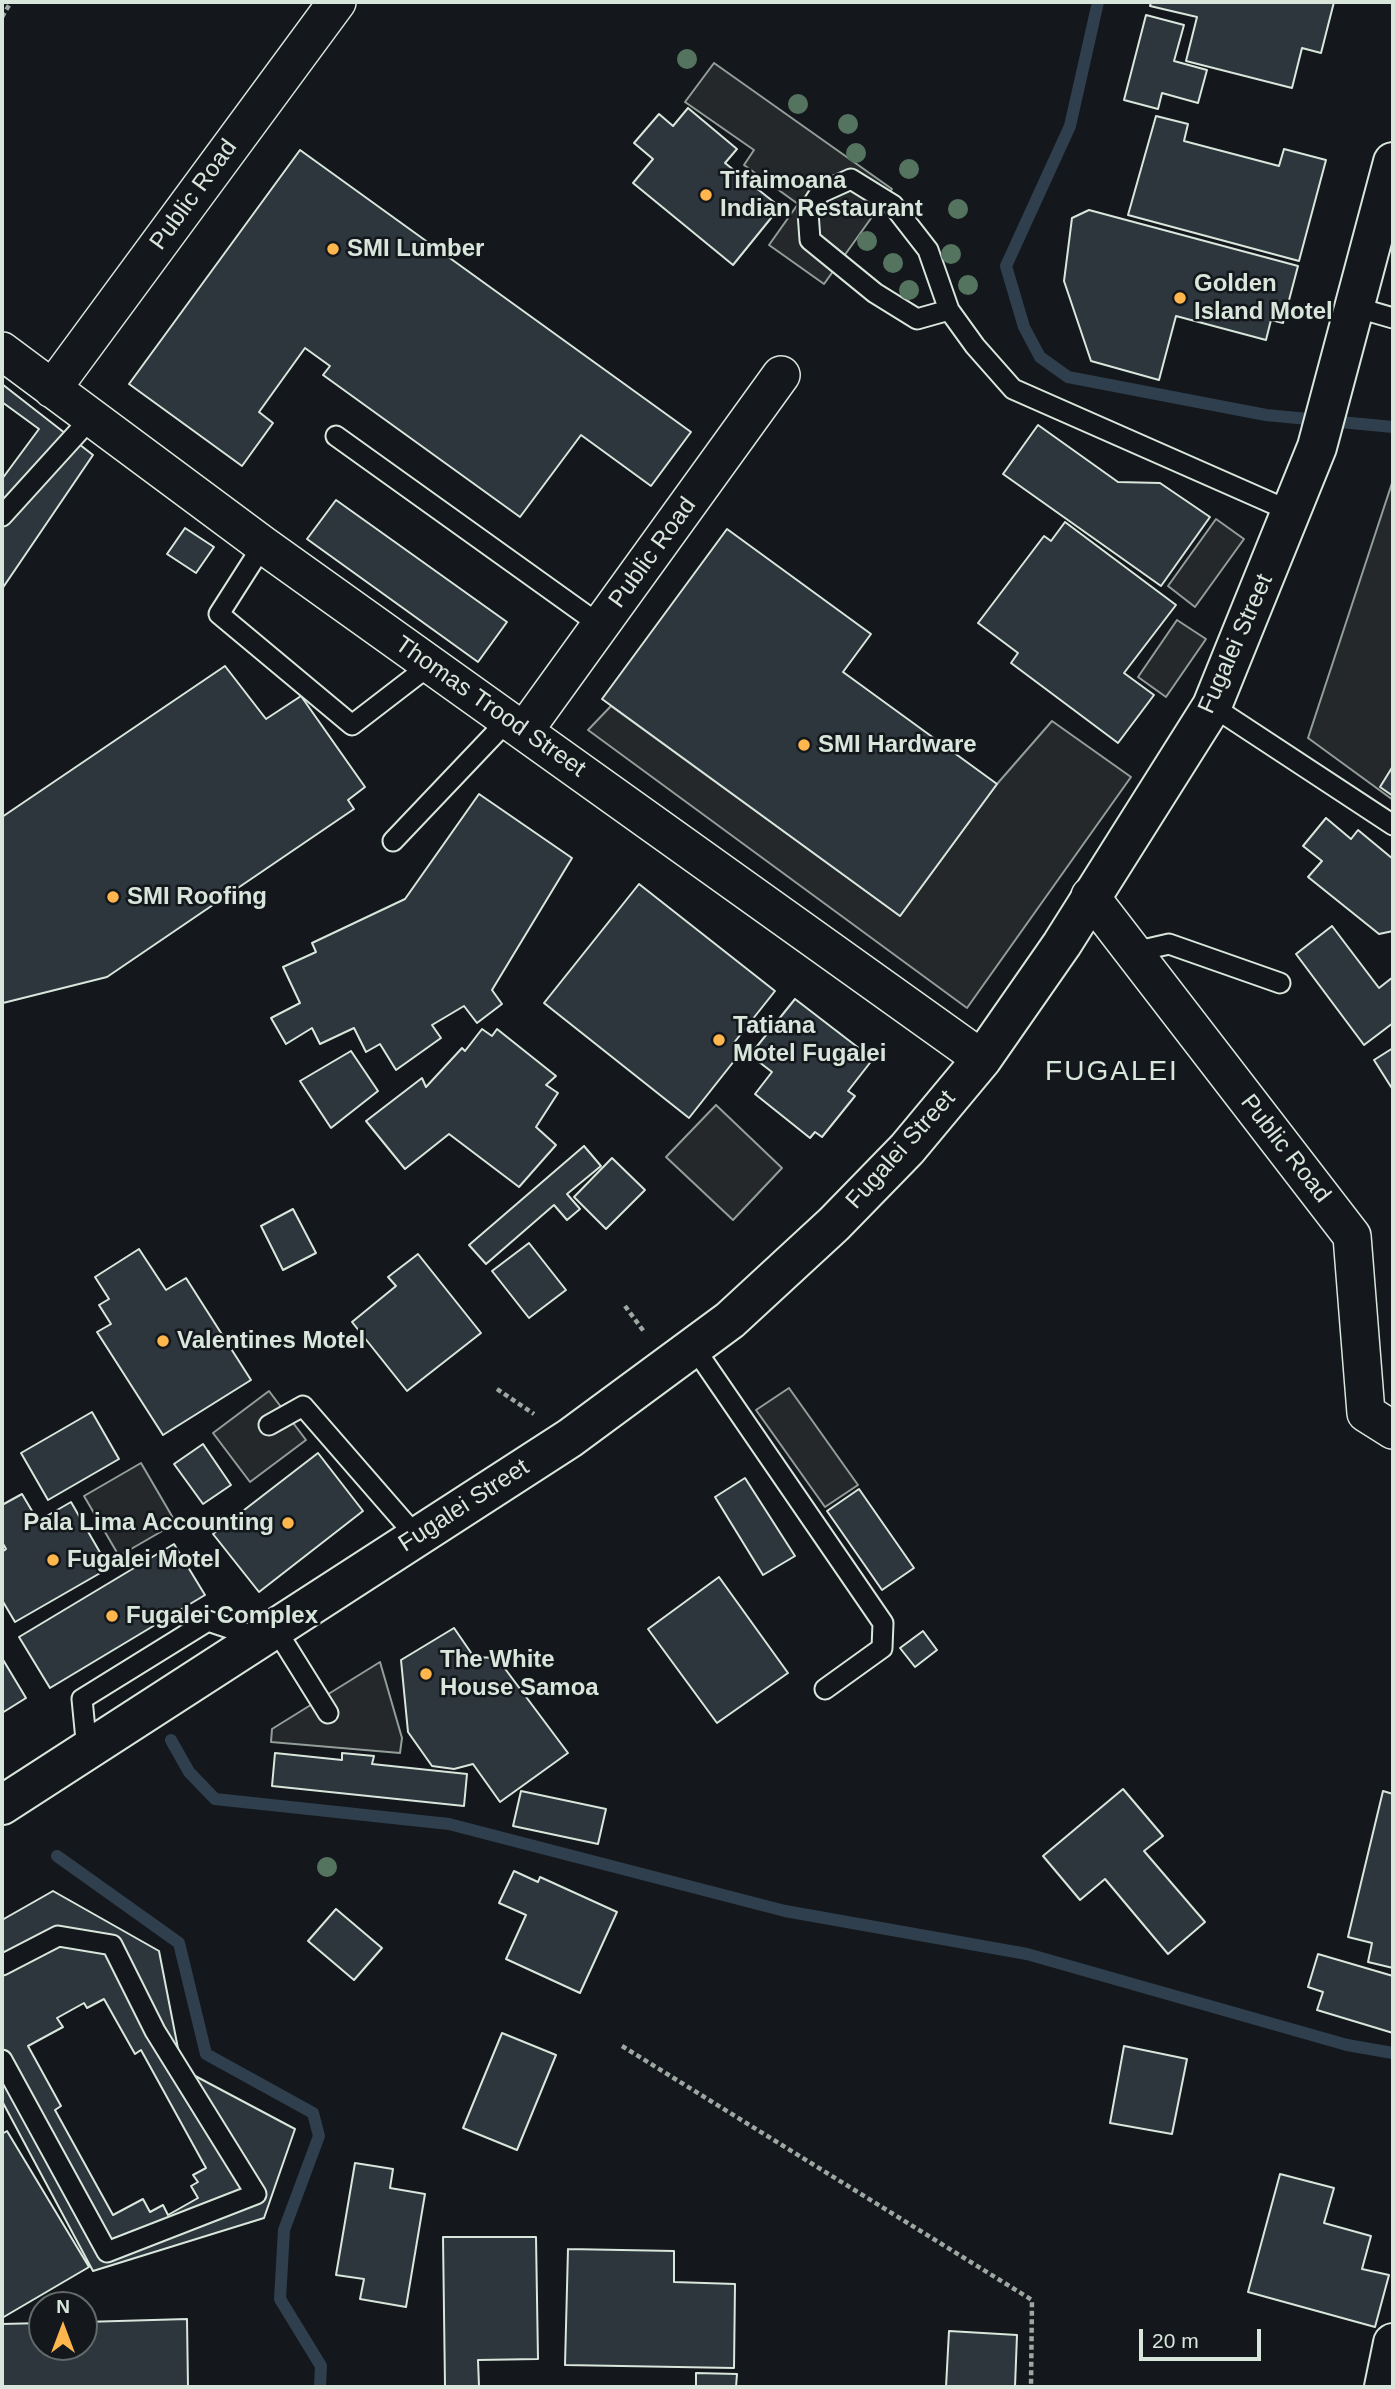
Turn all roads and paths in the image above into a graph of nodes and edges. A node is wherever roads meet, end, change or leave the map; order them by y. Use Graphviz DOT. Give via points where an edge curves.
graph roads {
  1 [pos="11,2"];
  2 [pos="337,2"];
  3 [pos="2,18"];
  4 [pos="1393,162"];
  5 [pos="1355,307"];
  6 [pos="949,310"];
  7 [pos="1393,318"];
  8 [pos="2,351"];
  9 [pos="781,375"];
  10 [pos="52,389"];
  11 [pos="91,418"];
  12 [pos="336,436"];
  13 [pos="1292,512"];
  14 [pos="2,516"];
  15 [pos="262,545"];
  16 [pos="600,625"];
  17 [pos="430,665"];
  18 [pos="1212,706"];
  19 [pos="516,725"];
  20 [pos="1393,825"];
  21 [pos="393,841"];
  22 [pos="1090,897"];
  23 [pos="1134,952"];
  24 [pos="1280,983"];
  25 [pos="982,1059"];
  26 [pos="694,1346"];
  27 [pos="268,1425"];
  28 [pos="1393,1430"];
  29 [pos="417,1536"];
  30 [pos="267,1633"];
  31 [pos="825,1689"];
  32 [pos="328,1713"];
  33 [pos="2,1805"];
  34 [pos="2,1965"];
  35 [pos="622,2046"];
  36 [pos="2,2060"];
  37 [pos="1393,2343"];
  38 [pos="1031,2387"];
  39 [pos="1384,2387"];
  1 -- 3 [label="path"];
  2 -- 10 [label="street, Public Road"];
  4 -- 5 [label="main road, Fugalei Street"];
  5 -- 7 [label="lane"];
  5 -- 13 [label="main road, Fugalei Street" via="1317,447"];
  6 -- 6 [label="lane" via="928,250 893,205 851,179 820,193 808,212 810,240 875,293 917,319"];
  6 -- 13 [label="lane" via="1013,389"];
  8 -- 10 [label="street, Thomas Trood Street"];
  9 -- 16 [label="street, Public Road"];
  10 -- 11 [label="street, Thomas Trood Street"];
  11 -- 14 [label="lane"];
  11 -- 15 [label="street, Thomas Trood Street"];
  12 -- 16 [label="lane"];
  13 -- 18 [label="main road, Fugalei Street"];
  15 -- 17 [label="street, Thomas Trood Street"];
  15 -- 17 [label="lane" via="219,614 352,725"];
  16 -- 19 [label="street, Public Road"];
  17 -- 19 [label="street, Thomas Trood Street"];
  18 -- 20 [label="lane"];
  18 -- 22 [label="main road, Fugalei Street"];
  19 -- 21 [label="lane"];
  19 -- 25 [label="street, Thomas Trood Street"];
  22 -- 23 [label="street, Public Road"];
  22 -- 25 [label="main road, Fugalei Street"];
  23 -- 24 [label="lane" via="1169,944"];
  23 -- 28 [label="street, Public Road" via="1352,1236 1366,1413"];
  25 -- 26 [label="main road, Fugalei Street" via="907,1149 834,1224 730,1320"];
  26 -- 29 [label="main road, Fugalei Street" via="570,1438"];
  26 -- 31 [label="lane" via="883,1623 882,1648"];
  27 -- 29 [label="lane" via="303,1406"];
  29 -- 30 [label="main road, Fugalei Street"];
  30 -- 32 [label="lane"];
  30 -- 33 [label="main road, Fugalei Street"];
  34 -- 36 [label="lane" via="58,1936 112,1945 155,2031 256,2194 107,2252"];
  35 -- 38 [label="path" via="1032,2300"];
  37 -- 39 [label="main road"];
}
